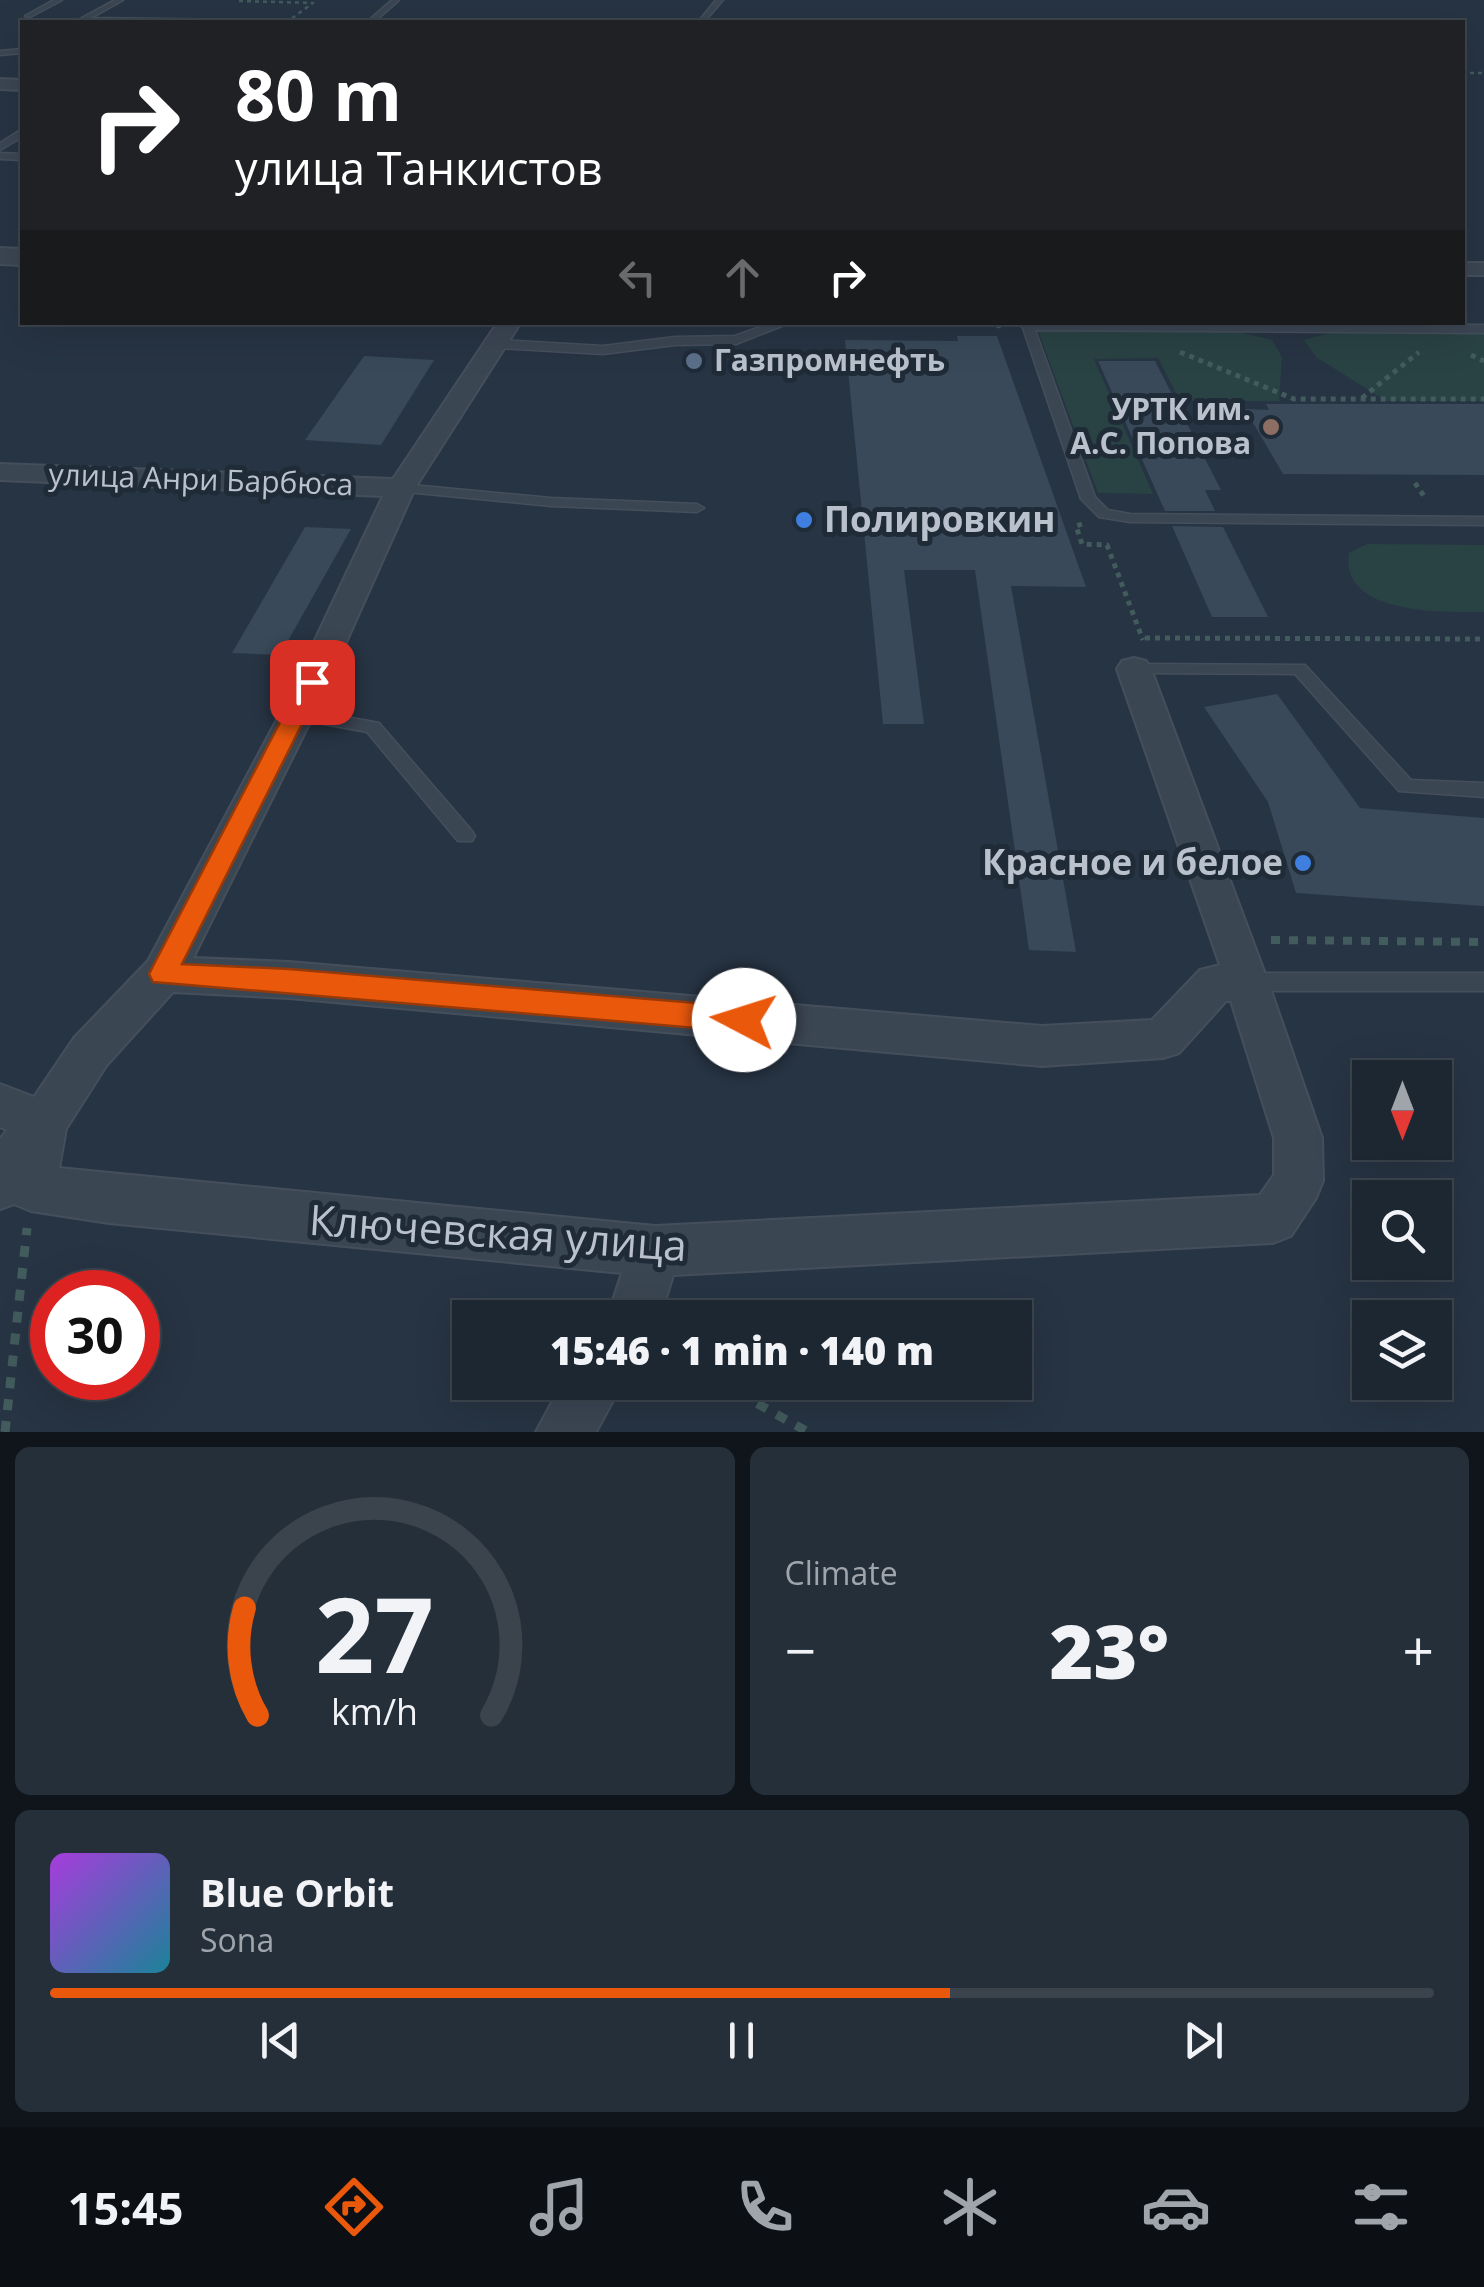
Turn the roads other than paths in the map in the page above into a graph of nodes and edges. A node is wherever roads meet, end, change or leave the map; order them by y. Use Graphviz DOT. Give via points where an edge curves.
graph roads {
  1 [pos="59,0"];
  2 [pos="120,0"];
  3 [pos="396,0"];
  4 [pos="720,0"];
  5 [pos="28,16"];
  6 [pos="82,20"];
  7 [pos="82,20"];
  8 [pos="231,20"];
  9 [pos="372,20"];
  10 [pos="703,20"];
  11 [pos="778,325"];
  12 [pos="1027,326"];
  13 [pos="1484,329"];
  14 [pos="504,333"];
  15 [pos="0,472"];
  16 [pos="402,488"];
  17 [pos="697,508"];
  18 [pos="1484,521"];
  19 [pos="1144,659"];
  20 [pos="297,714"];
  21 [pos="1484,790"];
  22 [pos="465,836"];
  23 [pos="163,974"];
  24 [pos="1261,982"];
  25 [pos="1484,982"];
  26 [pos="22,1114"];
  27 [pos="16,1187"];
  28 [pos="655,1252"];
  29 [pos="639,1300"];
  30 [pos="584,1400"];
  31 [pos="564,1432"];
  1 -- 5 [label="lane"];
  2 -- 6 [label="lane"];
  3 -- 9 [label="lane"];
  4 -- 10 [label="lane"];
  7 -- 8 [label="lane"];
  11 -- 14 [label="lane" via="736,340 603,350"];
  12 -- 13 [label="lane"];
  12 -- 18 [label="lane" via="1088,498 1104,514"];
  14 -- 16 [label="street"];
  15 -- 16 [label="street, улица Анри Барбюса"];
  16 -- 17 [label="lane"];
  16 -- 20 [label="street"];
  19 -- 21 [label="lane" via="1299,668 1406,786"];
  19 -- 24 [label="street"];
  20 -- 22 [label="lane" via="373,727"];
  20 -- 23 [label="street"];
  23 -- 24 [label="street" via="1042,1046 1164,1039 1215,983"];
  23 -- 26 [label="street"];
  24 -- 25 [label="lane"];
  24 -- 28 [label="street, Ключевская улица" via="1298,1138 1299,1181 1273,1219"];
  26 -- 27 [label="street"];
  27 -- 28 [label="street, Ключевская улица"];
  28 -- 29 [label="street"];
  30 -- 31 [label="street"];
}
